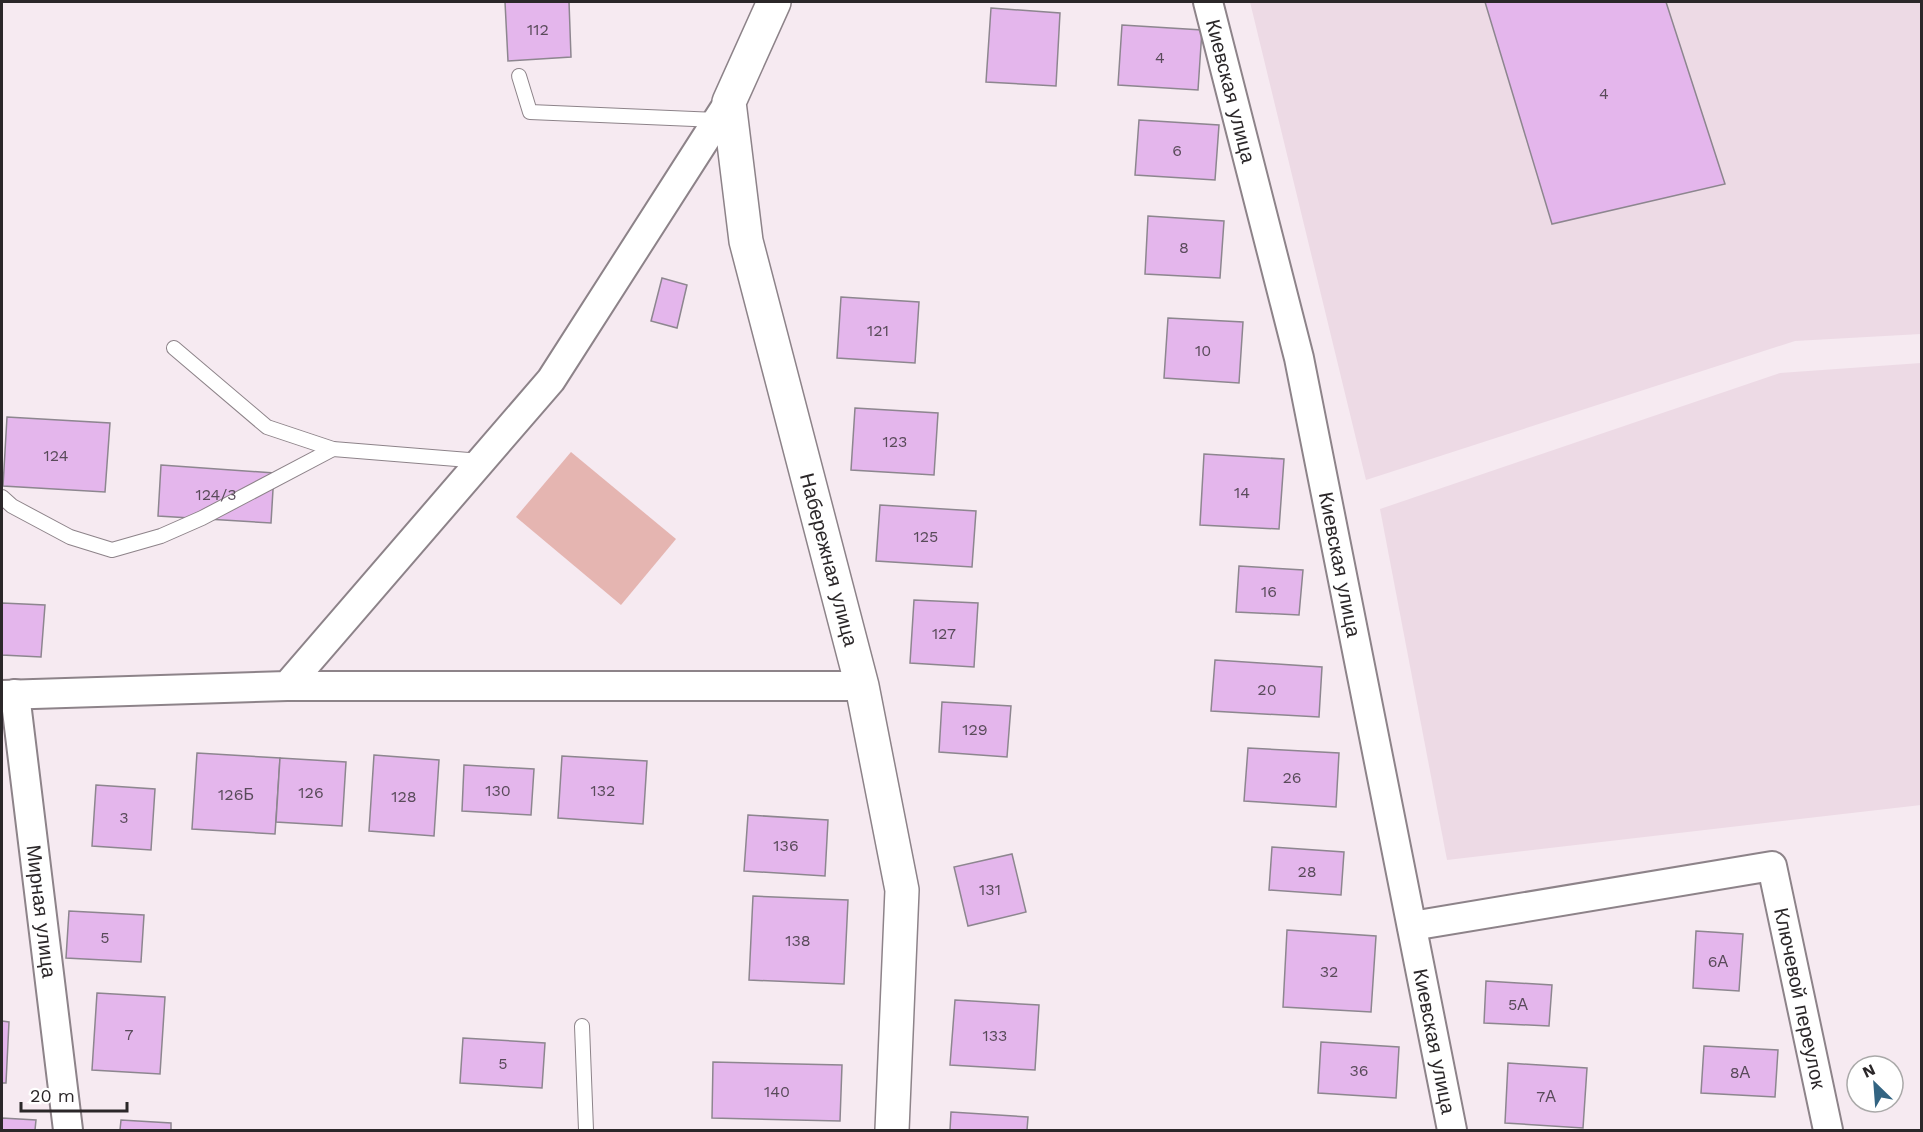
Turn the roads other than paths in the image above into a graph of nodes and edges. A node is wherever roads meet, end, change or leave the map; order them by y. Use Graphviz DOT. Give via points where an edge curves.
graph roads {
  1 [pos="774,2"];
  2 [pos="1208,2"];
  3 [pos="519,76"];
  4 [pos="723,111"];
  5 [pos="174,348"];
  6 [pos="333,449"];
  7 [pos="481,461"];
  8 [pos="2,497"];
  9 [pos="287,686"];
  10 [pos="862,686"];
  11 [pos="8,694"];
  12 [pos="1412,926"];
  13 [pos="582,1026"];
  14 [pos="68,1131"];
  15 [pos="586,1131"];
  16 [pos="892,1131"];
  17 [pos="1452,1131"];
  18 [pos="1828,1131"];
  1 -- 4 [label="street"];
  2 -- 12 [label="street, Киевская улица" via="1299,358"];
  3 -- 4 [label="lane" via="530,112"];
  4 -- 7 [label="street" via="551,380"];
  4 -- 10 [label="street, Набережная улица" via="746,241"];
  5 -- 6 [label="lane" via="267,427"];
  6 -- 7 [label="lane"];
  6 -- 8 [label="lane" via="202,518 112,550 70,537"];
  7 -- 9 [label="street"];
  9 -- 10 [label="street"];
  9 -- 11 [label="street"];
  10 -- 16 [label="street, Набережная улица" via="903,891"];
  11 -- 14 [label="street, Мирная улица"];
  12 -- 17 [label="street, Киевская улица"];
  12 -- 18 [label="street, Ключевой переулок" via="1772,866"];
  13 -- 15 [label="lane"];
}
